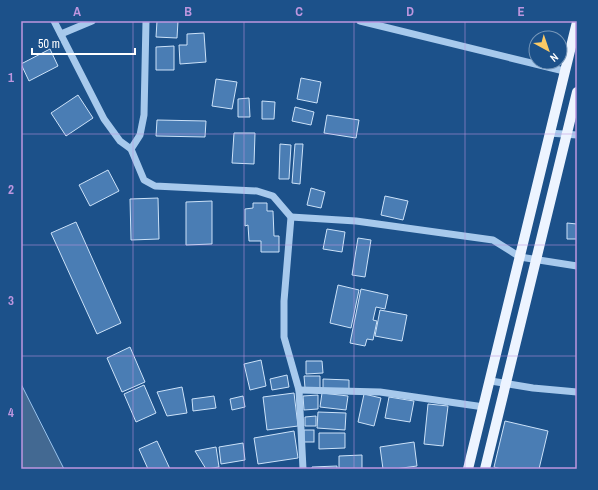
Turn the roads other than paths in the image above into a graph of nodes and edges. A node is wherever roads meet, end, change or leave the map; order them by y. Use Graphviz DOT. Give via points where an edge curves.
graph roads {
  1 [pos="54,21"];
  2 [pos="92,21"];
  3 [pos="146,21"];
  4 [pos="360,21"];
  5 [pos="577,22"];
  6 [pos="61,34"];
  7 [pos="564,71"];
  8 [pos="577,92"];
  9 [pos="549,133"];
  10 [pos="566,134"];
  11 [pos="577,135"];
  12 [pos="131,149"];
  13 [pos="291,217"];
  14 [pos="520,257"];
  15 [pos="537,259"];
  16 [pos="577,266"];
  17 [pos="490,381"];
  18 [pos="506,384"];
  19 [pos="299,390"];
  20 [pos="577,392"];
  21 [pos="484,408"];
  22 [pos="303,469"];
  23 [pos="468,469"];
  24 [pos="485,469"];
  1 -- 6 [label="street"];
  2 -- 6 [label="street"];
  3 -- 12 [label="street" via="144,115 140,135"];
  4 -- 7 [label="street"];
  5 -- 7 [label="main road"];
  6 -- 12 [label="street" via="104,119 120,141"];
  7 -- 9 [label="main road"];
  8 -- 10 [label="main road"];
  9 -- 10 [label="street"];
  9 -- 14 [label="main road"];
  10 -- 11 [label="street"];
  10 -- 15 [label="main road"];
  12 -- 13 [label="street" via="144,180 155,186 257,191 273,196"];
  13 -- 14 [label="street" via="356,221 493,240"];
  13 -- 19 [label="street" via="284,301 284,337"];
  14 -- 15 [label="street"];
  14 -- 17 [label="main road"];
  15 -- 16 [label="street"];
  15 -- 18 [label="main road"];
  17 -- 18 [label="street"];
  17 -- 21 [label="main road"];
  18 -- 20 [label="street"];
  18 -- 24 [label="main road"];
  19 -- 21 [label="street" via="380,392"];
  19 -- 22 [label="street"];
  21 -- 23 [label="main road"];
}
